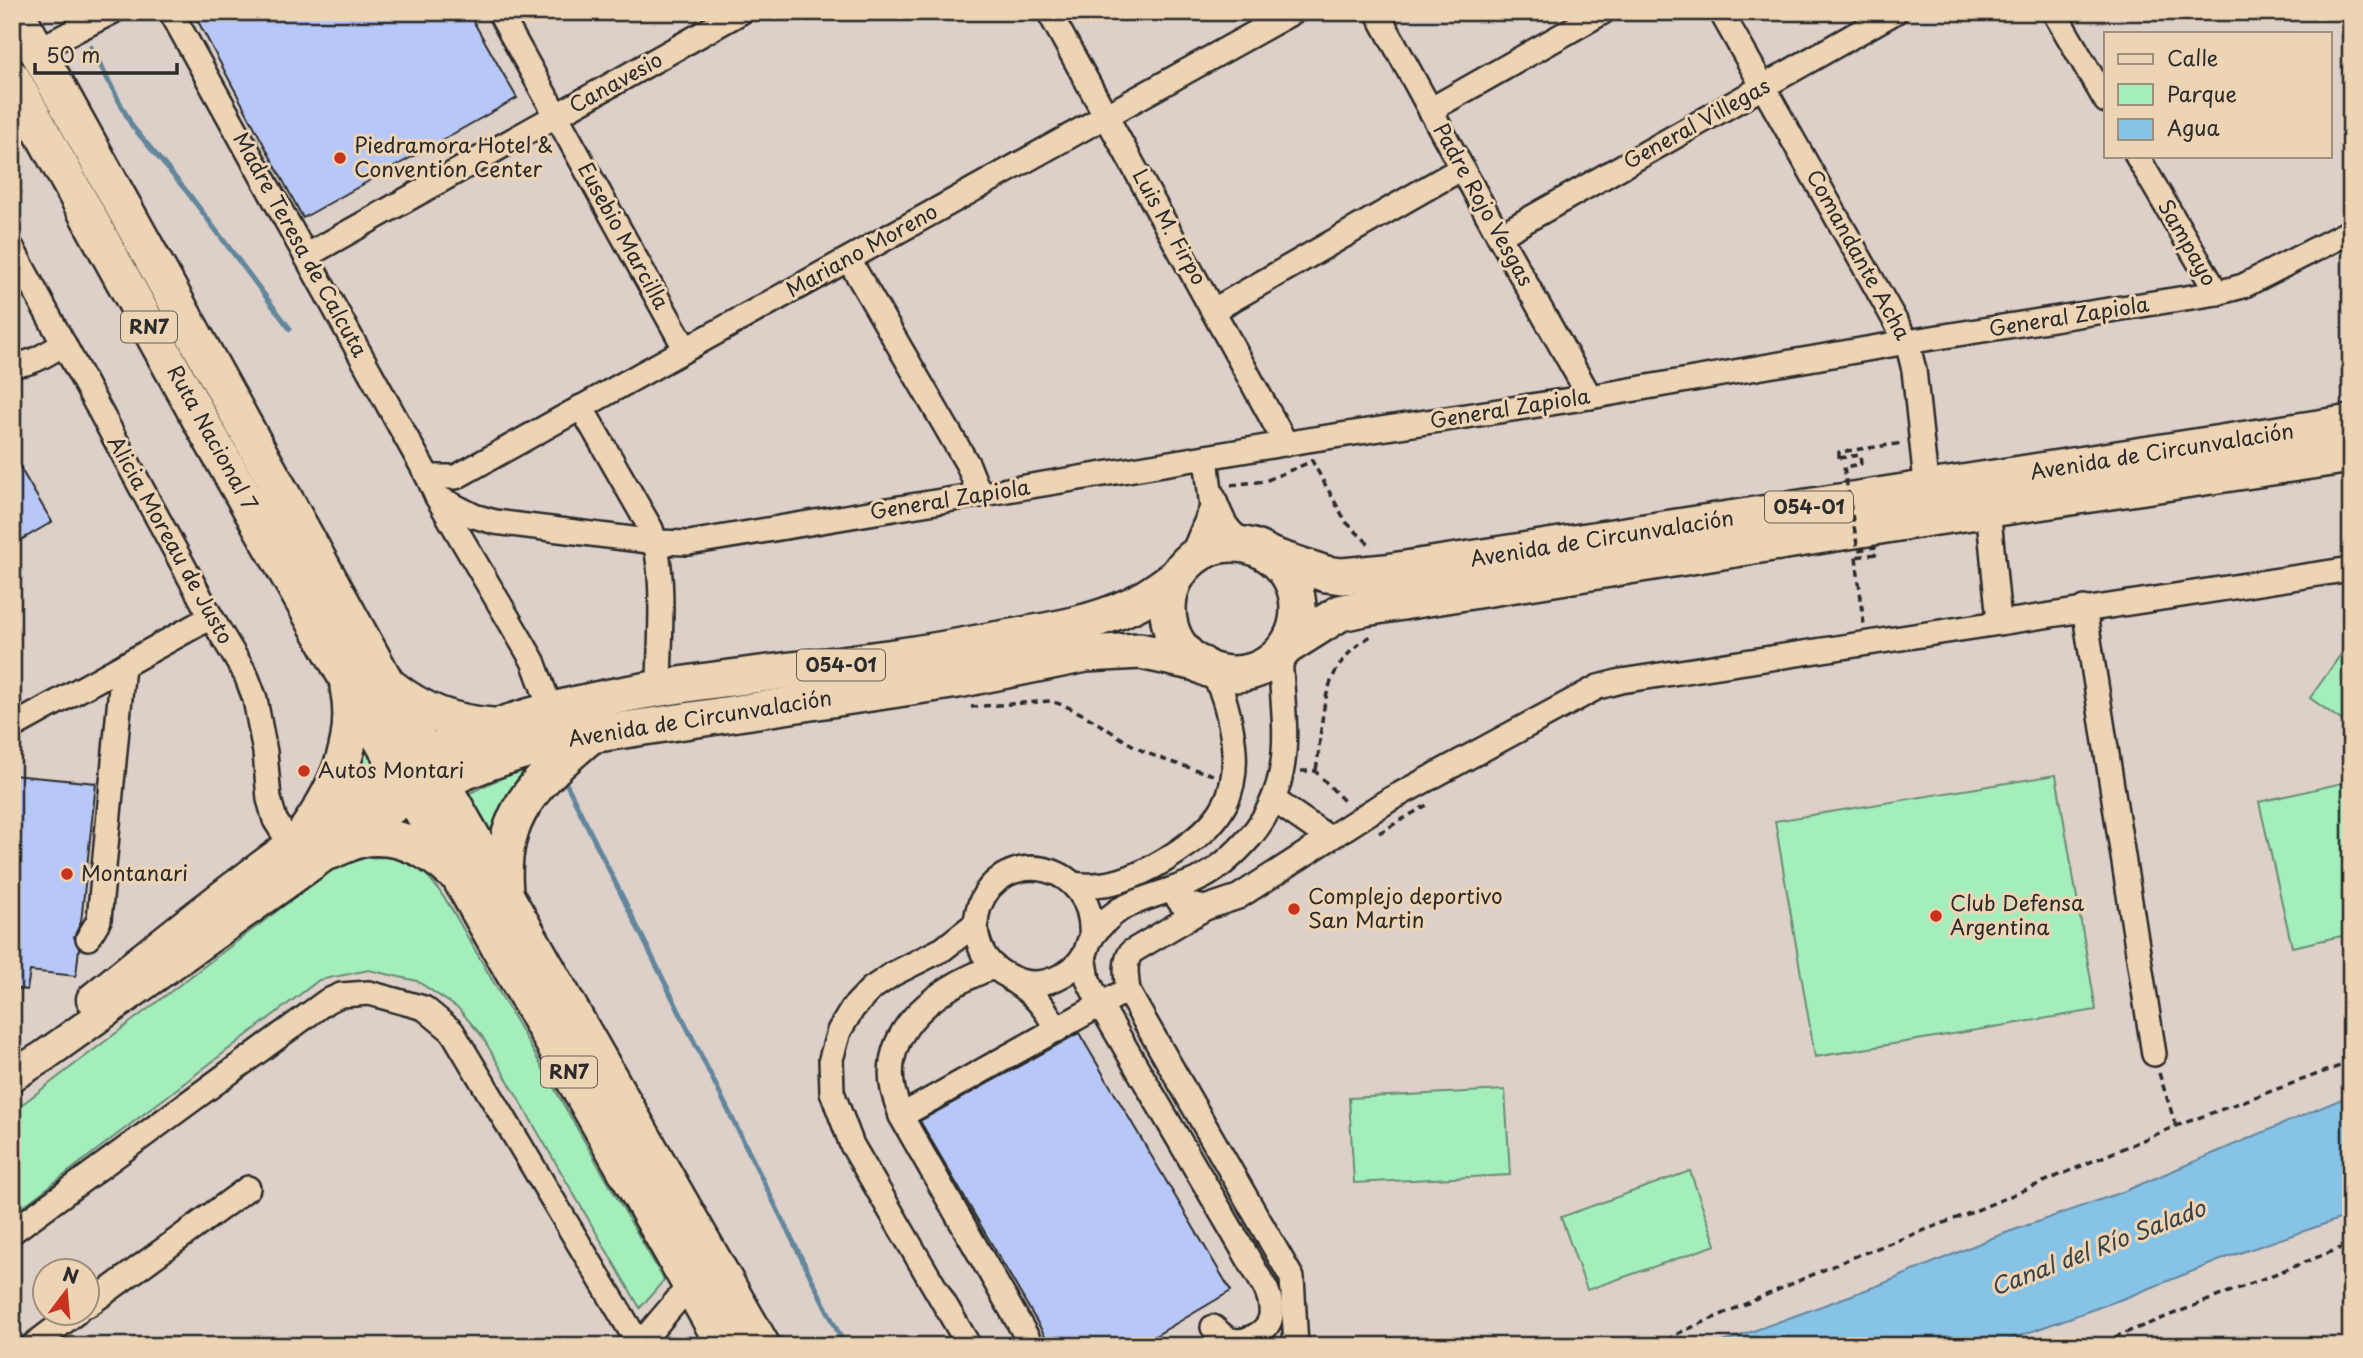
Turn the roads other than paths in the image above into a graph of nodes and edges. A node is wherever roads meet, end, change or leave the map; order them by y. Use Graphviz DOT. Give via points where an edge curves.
graph roads {
  1 [pos="16,12"];
  2 [pos="112,12"];
  3 [pos="171,12"];
  4 [pos="499,12"];
  5 [pos="741,12"];
  6 [pos="1049,12"];
  7 [pos="1293,12"];
  8 [pos="1377,12"];
  9 [pos="1603,12"];
  10 [pos="1721,12"];
  11 [pos="1895,12"];
  12 [pos="2054,12"];
  13 [pos="37,50"];
  14 [pos="12,78"];
  15 [pos="1765,86"];
  16 [pos="2104,98"];
  17 [pos="1430,110"];
  18 [pos="1107,116"];
  19 [pos="557,117"];
  20 [pos="2138,158"];
  21 [pos="1462,168"];
  22 [pos="2351,231"];
  23 [pos="1499,236"];
  24 [pos="12,248"];
  25 [pos="306,256"];
  26 [pos="849,260"];
  27 [pos="2217,293"];
  28 [pos="1214,310"];
  29 [pos="1907,342"];
  30 [pos="64,344"];
  31 [pos="685,348"];
  32 [pos="12,363"];
  33 [pos="1590,397"];
  34 [pos="581,407"];
  35 [pos="2351,423"];
  36 [pos="1286,444"];
  37 [pos="2351,454"];
  38 [pos="1206,457"];
  39 [pos="433,487"];
  40 [pos="1212,493"];
  41 [pos="980,495"];
  42 [pos="1987,495"];
  43 [pos="1929,503"];
  44 [pos="656,542"];
  45 [pos="1260,550"];
  46 [pos="1183,568"];
  47 [pos="2351,569"];
  48 [pos="2084,608"];
  49 [pos="212,617"];
  50 [pos="1999,621"];
  51 [pos="1283,650"];
  52 [pos="123,666"];
  53 [pos="1205,667"];
  54 [pos="345,673"];
  55 [pos="388,685"];
  56 [pos="659,689"];
  57 [pos="551,710"];
  58 [pos="495,726"];
  59 [pos="12,727"];
  60 [pos="590,736"];
  61 [pos="420,775"];
  62 [pos="1274,800"];
  63 [pos="1329,838"];
  64 [pos="309,841"];
  65 [pos="456,873"];
  66 [pos="1074,884"];
  67 [pos="1172,891"];
  68 [pos="506,896"];
  69 [pos="1205,908"];
  70 [pos="976,923"];
  71 [pos="88,938"];
  72 [pos="1087,947"];
  73 [pos="1001,972"];
  74 [pos="1128,992"];
  75 [pos="1101,1006"];
  76 [pos="1057,1030"];
  77 [pos="2154,1054"];
  78 [pos="12,1068"];
  79 [pos="12,1076"];
  80 [pos="901,1116"];
  81 [pos="248,1188"];
  82 [pos="12,1232"];
  83 [pos="690,1285"];
  84 [pos="102,1295"];
  85 [pos="58,1326"];
  86 [pos="1213,1327"];
  87 [pos="640,1345"];
  88 [pos="32,1346"];
  89 [pos="725,1346"];
  90 [pos="762,1346"];
  91 [pos="969,1346"];
  92 [pos="1032,1346"];
  93 [pos="1296,1346"];
  1 -- 13 [label="highway, RN7"];
  2 -- 13 [label="street"];
  3 -- 25 [label="street, Madre Teresa de Calcuta"];
  4 -- 19 [label="street, Eusebio Marcilla"];
  5 -- 19 [label="street, Canavesio"];
  6 -- 18 [label="street, Luis M. Firpo"];
  7 -- 18 [label="street, Mariano Moreno"];
  8 -- 17 [label="street, Padre Rojo Vesgas"];
  9 -- 17 [label="street"];
  10 -- 15 [label="street, Comandante Acha"];
  11 -- 15 [label="street, General Villegas"];
  12 -- 16 [label="street"];
  13 -- 55 [label="highway, RN7"];
  14 -- 54 [label="highway, Ruta Nacional 7 / RN7"];
  15 -- 23 [label="street, General Villegas"];
  15 -- 29 [label="street, Comandante Acha"];
  17 -- 21 [label="street, Padre Rojo Vesgas"];
  18 -- 26 [label="street, Mariano Moreno"];
  18 -- 28 [label="street, Luis M. Firpo"];
  19 -- 25 [label="street, Canavesio"];
  19 -- 31 [label="street, Eusebio Marcilla"];
  20 -- 27 [label="street, Sampayo"];
  21 -- 23 [label="street, Padre Rojo Vesgas"];
  21 -- 28 [label="street"];
  22 -- 27 [label="street, General Zapiola" via="2244,286"];
  23 -- 33 [label="street, Padre Rojo Vesgas"];
  24 -- 30 [label="street, Alicia Moreau de Justo"];
  25 -- 39 [label="street, Madre Teresa de Calcuta"];
  26 -- 31 [label="street, Mariano Moreno"];
  26 -- 41 [label="street" via="968,465"];
  27 -- 29 [label="street, General Zapiola"];
  28 -- 36 [label="street, Luis M. Firpo"];
  29 -- 33 [label="street, General Zapiola"];
  29 -- 43 [label="street, Comandante Acha"];
  30 -- 32 [label="street" via="33,360"];
  30 -- 49 [label="street, Alicia Moreau de Justo"];
  31 -- 34 [label="street, Mariano Moreno"];
  33 -- 36 [label="street, General Zapiola"];
  34 -- 39 [label="street, Mariano Moreno"];
  34 -- 44 [label="street"];
  35 -- 42 [label="highway, Avenida de Circunvalación / 054-01"];
  36 -- 38 [label="street, General Zapiola"];
  37 -- 42 [label="highway, Avenida de Circunvalación / 054-01"];
  38 -- 40 [label="street"];
  38 -- 41 [label="street, General Zapiola"];
  39 -- 44 [label="street, General Zapiola" via="474,516 495,522"];
  39 -- 57 [label="street, Madre Teresa de Calcuta" via="533,660"];
  40 -- 45 [label="street" via="1235,538"];
  40 -- 46 [label="street" via="1212,509"];
  41 -- 44 [label="street, General Zapiola" via="689,543"];
  42 -- 43 [label="highway, Avenida de Circunvalación / 054-01"];
  42 -- 50 [label="street"];
  43 -- 45 [label="highway, Avenida de Circunvalación / 054-01" via="1369,575 1326,574"];
  43 -- 51 [label="highway, Avenida de Circunvalación / 054-01" via="1340,613"];
  44 -- 56 [label="street" via="660,565"];
  45 -- 46 [label="highway, Avenida de Circunvalación / 054-01" via="1229,544 1208,549"];
  45 -- 51 [label="highway" via="1285,569 1295,588 1295,631"];
  46 -- 53 [label="highway" via="1169,596 1168,618 1188,656"];
  46 -- 56 [label="highway, Avenida de Circunvalación / 054-01" via="1133,605 1084,622 890,659"];
  47 -- 48 [label="street"];
  48 -- 50 [label="street"];
  48 -- 77 [label="street"];
  49 -- 52 [label="street"];
  49 -- 64 [label="street, Alicia Moreau de Justo" via="255,699 275,820"];
  50 -- 63 [label="street" via="1598,687"];
  51 -- 53 [label="highway, Avenida de Circunvalación / 054-01" via="1268,664 1248,672"];
  51 -- 62 [label="street" via="1282,773"];
  52 -- 59 [label="street"];
  52 -- 71 [label="street" via="99,920"];
  53 -- 60 [label="highway, Avenida de Circunvalación / 054-01" via="1140,651 1086,654 958,680"];
  53 -- 66 [label="street" via="1219,682 1236,761 1235,776 1218,818 1185,848 1151,869 1090,887"];
  54 -- 61 [label="highway, Ruta Nacional 7 / RN7"];
  54 -- 64 [label="highway" via="352,714 348,746"];
  55 -- 58 [label="highway" via="422,709 469,724"];
  55 -- 61 [label="highway, RN7"];
  56 -- 57 [label="highway, Avenida de Circunvalación / 054-01"];
  57 -- 58 [label="highway, Avenida de Circunvalación / 054-01"];
  58 -- 61 [label="highway, Avenida de Circunvalación / 054-01"];
  60 -- 61 [label="highway, Avenida de Circunvalación / 054-01"];
  60 -- 68 [label="highway" via="540,780 519,811 503,866"];
  61 -- 64 [label="main road, 054-01" via="396,806"];
  61 -- 65 [label="highway, RN7"];
  61 -- 68 [label="highway, RN7"];
  62 -- 63 [label="street"];
  62 -- 67 [label="street" via="1265,819 1230,859"];
  63 -- 69 [label="street" via="1238,897"];
  64 -- 65 [label="highway" via="380,837 423,848"];
  64 -- 78 [label="main road, 054-01" via="162,942"];
  64 -- 79 [label="main road, 054-01" via="44,1056"];
  65 -- 83 [label="highway, RN7"];
  66 -- 70 [label="street" via="1051,870 1016,871 988,890"];
  66 -- 72 [label="street" via="1088,905 1092,922"];
  67 -- 69 [label="street" via="1181,903"];
  67 -- 72 [label="street" via="1115,913"];
  68 -- 90 [label="highway, RN7"];
  69 -- 74 [label="street" via="1131,952 1126,968"];
  70 -- 73 [label="street" via="984,954"];
  70 -- 91 [label="street" via="943,949 871,989 839,1031 831,1059 832,1091 852,1145"];
  72 -- 73 [label="street" via="1073,969 1042,983 1024,983"];
  72 -- 75 [label="street" via="1088,979"];
  73 -- 76 [label="street" via="1031,993"];
  73 -- 80 [label="street" via="967,977 942,991 907,1025 891,1070"];
  74 -- 75 [label="street"];
  74 -- 93 [label="street" via="1292,1278"];
  75 -- 76 [label="street"];
  75 -- 86 [label="street" via="1271,1303 1270,1320 1254,1337 1241,1341 1227,1338"];
  76 -- 80 [label="street"];
  80 -- 92 [label="street"];
  81 -- 84 [label="street"];
  82 -- 87 [label="street" via="327,1001 369,993 424,1007 452,1031"];
  83 -- 87 [label="street"];
  83 -- 89 [label="highway, RN7"];
  85 -- 88 [label="street"];
}
